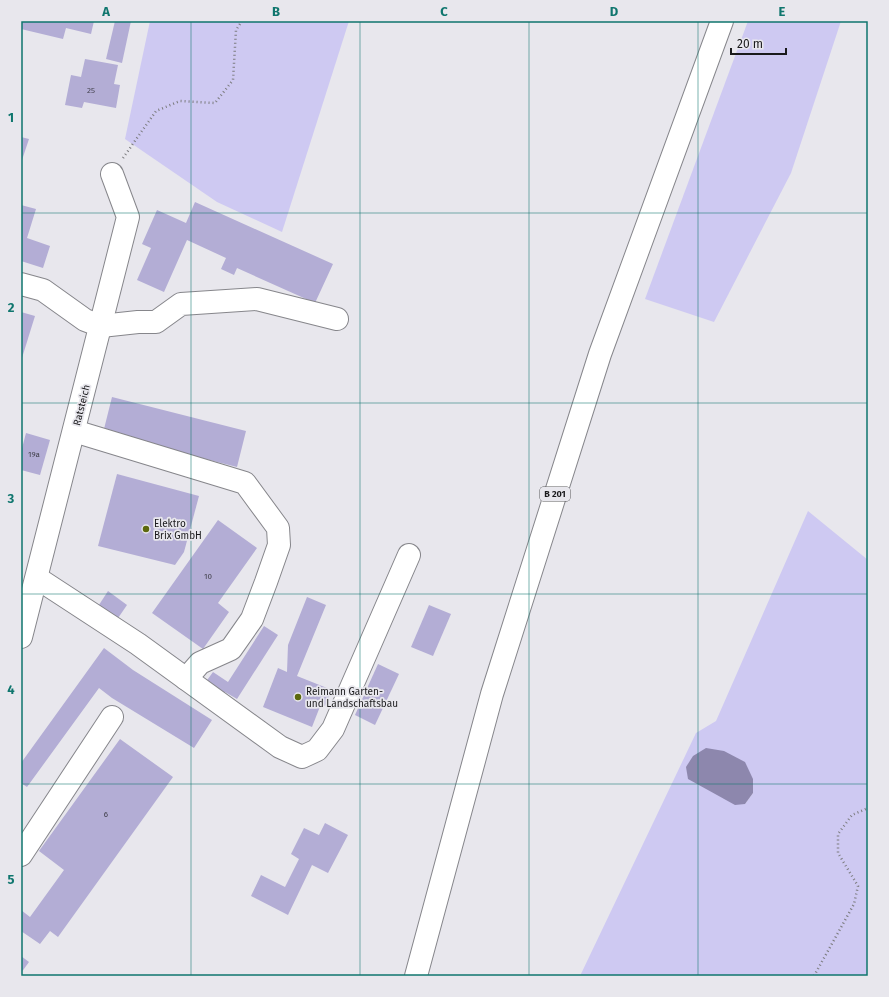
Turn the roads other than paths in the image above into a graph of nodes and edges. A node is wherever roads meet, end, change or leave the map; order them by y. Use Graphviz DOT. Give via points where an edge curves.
graph roads {
  1 [pos="722,21"];
  2 [pos="112,174"];
  3 [pos="21,284"];
  4 [pos="337,319"];
  5 [pos="100,326"];
  6 [pos="74,431"];
  7 [pos="409,555"];
  8 [pos="37,578"];
  9 [pos="21,637"];
  10 [pos="186,679"];
  11 [pos="112,717"];
  12 [pos="21,855"];
  13 [pos="416,976"];
  1 -- 13 [label="main road, B 201" via="600,354 492,694"];
  2 -- 5 [label="main road, Ratsteich" via="128,217"];
  3 -- 5 [label="main road" via="43,290 85,320"];
  4 -- 5 [label="main road" via="257,299 181,304 156,322"];
  5 -- 6 [label="main road, Ratsteich"];
  6 -- 8 [label="main road, Ratsteich"];
  6 -- 10 [label="main road" via="245,483 278,528 279,545 252,619 231,649 200,663"];
  7 -- 10 [label="main road" via="333,729 317,750 302,757 280,747"];
  8 -- 9 [label="main road, Ratsteich"];
  8 -- 10 [label="main road" via="138,644"];
  11 -- 12 [label="main road"];
}
